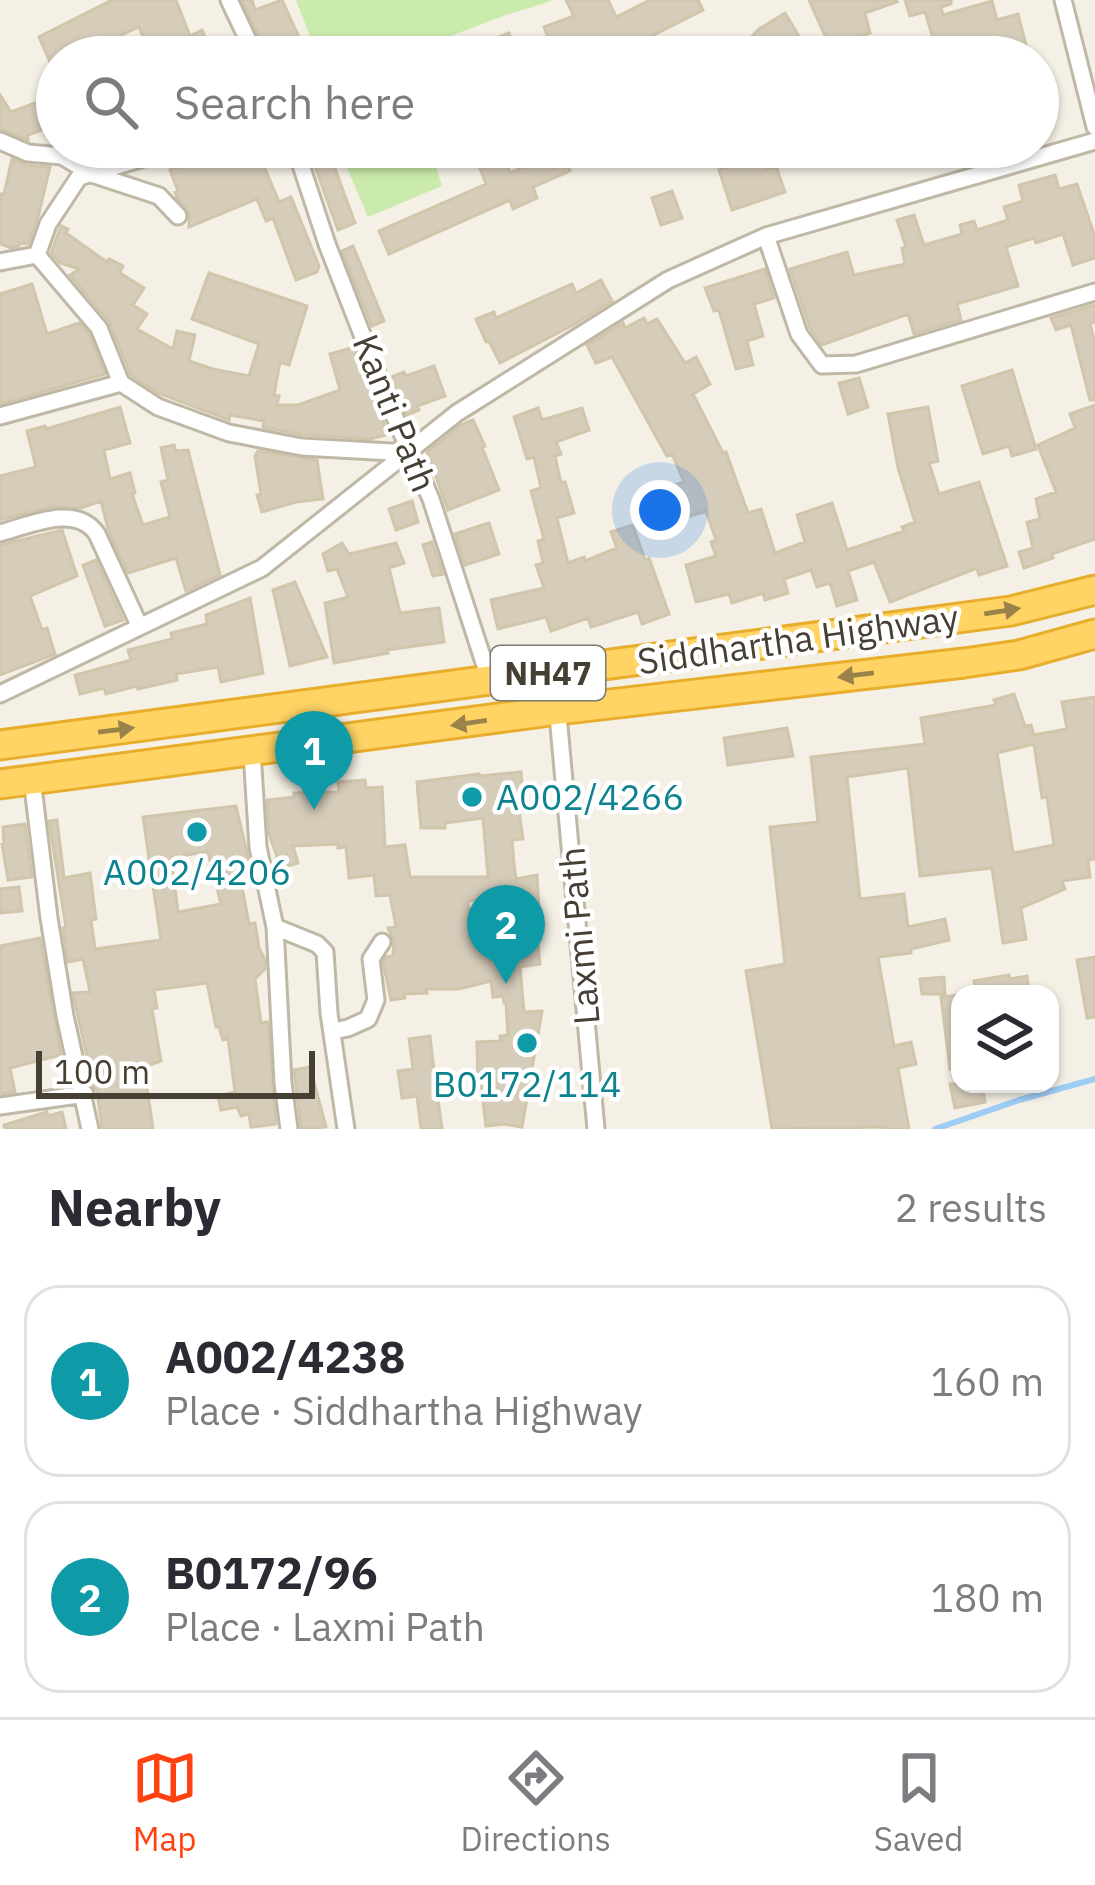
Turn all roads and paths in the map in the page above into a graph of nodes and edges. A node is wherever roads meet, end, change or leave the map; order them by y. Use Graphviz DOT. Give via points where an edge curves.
graph roads {
  1 [pos="229,0"];
  2 [pos="1064,0"];
  3 [pos="246,36"];
  4 [pos="1095,128"];
  5 [pos="0,141"];
  6 [pos="1095,141"];
  7 [pos="1059,151"];
  8 [pos="36,153"];
  9 [pos="83,168"];
  10 [pos="109,168"];
  11 [pos="302,168"];
  12 [pos="1001,168"];
  13 [pos="92,173"];
  14 [pos="178,216"];
  15 [pos="766,236"];
  16 [pos="37,255"];
  17 [pos="0,262"];
  18 [pos="1095,292"];
  19 [pos="121,383"];
  20 [pos="0,416"];
  21 [pos="410,453"];
  22 [pos="0,533"];
  23 [pos="1095,590"];
  24 [pos="139,626"];
  25 [pos="1095,634"];
  26 [pos="554,672"];
  27 [pos="490,681"];
  28 [pos="0,694"];
  29 [pos="558,710"];
  30 [pos="0,745"];
  31 [pos="252,752"];
  32 [pos="32,779"];
  33 [pos="0,784"];
  34 [pos="275,927"];
  35 [pos="382,942"];
  36 [pos="333,1031"];
  37 [pos="85,1094"];
  38 [pos="0,1106"];
  39 [pos="90,1129"];
  40 [pos="289,1129"];
  41 [pos="346,1129"];
  42 [pos="596,1129"];
  1 -- 3 [label="street"];
  2 -- 4 [label="street"];
  5 -- 8 [label="street"];
  6 -- 7 [label="street"];
  9 -- 13 [label="street"];
  10 -- 13 [label="street"];
  11 -- 21 [label="street, Kanti Path"];
  12 -- 15 [label="street"];
  13 -- 14 [label="street" via="159,196"];
  13 -- 16 [label="street" via="72,185"];
  15 -- 18 [label="street" via="799,334 822,365 856,364"];
  15 -- 21 [label="street" via="668,280 457,413"];
  16 -- 17 [label="street"];
  16 -- 19 [label="street" via="99,328"];
  19 -- 20 [label="street"];
  19 -- 21 [label="street" via="158,407 229,433 302,448"];
  21 -- 24 [label="street" via="262,568"];
  21 -- 27 [label="street, Kanti Path"];
  22 -- 24 [label="street" via="64,518 89,522"];
  26 -- 23 [label="highway, Siddhartha Highway / NH47, one-way" via="1011,611"];
  24 -- 28 [label="street"];
  25 -- 29 [label="highway, Siddhartha Highway / NH47, one-way" via="1001,658"];
  26 -- 27 [label="highway, Siddhartha Highway / NH47"];
  26 -- 29 [label="street, Laxmi Path"];
  30 -- 27 [label="highway, Siddhartha Highway / NH47, one-way"];
  29 -- 31 [label="highway, Siddhartha Highway / NH47, one-way"];
  29 -- 42 [label="street, Laxmi Path"];
  31 -- 32 [label="highway, Siddhartha Highway / NH47"];
  31 -- 34 [label="street" via="258,847"];
  32 -- 33 [label="highway, Siddhartha Highway / NH47"];
  32 -- 37 [label="street" via="65,1016"];
  34 -- 36 [label="street" via="325,952"];
  34 -- 40 [label="street"];
  35 -- 36 [label="street" via="371,959 376,1000 368,1019"];
  36 -- 41 [label="street"];
  37 -- 38 [label="street"];
  37 -- 39 [label="street"];
}
